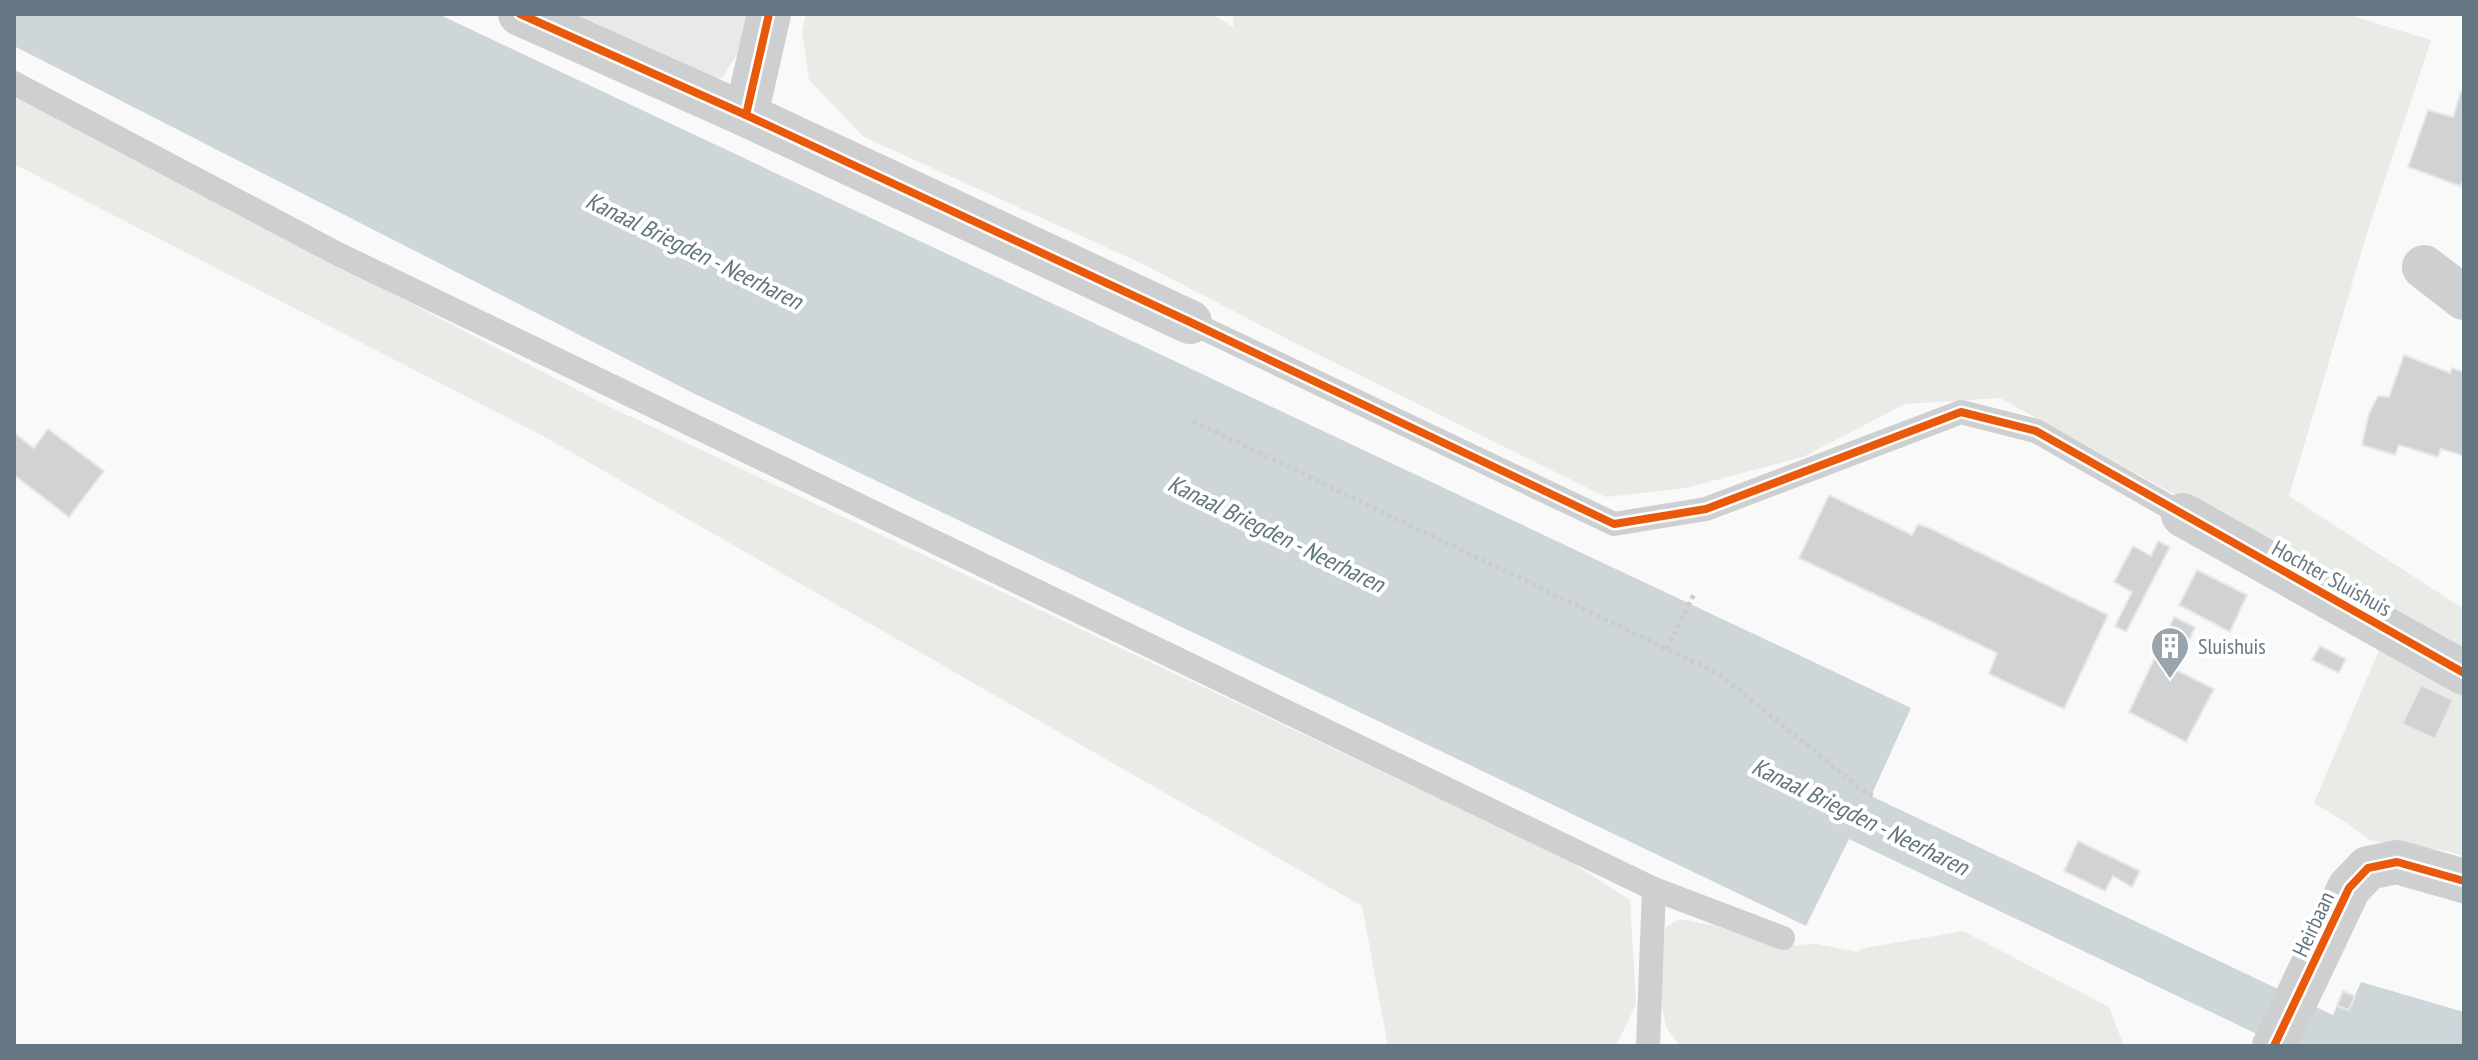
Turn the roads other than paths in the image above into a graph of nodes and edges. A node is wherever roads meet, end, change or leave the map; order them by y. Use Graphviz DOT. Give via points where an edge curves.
graph roads {
  1 [pos="520,14"];
  2 [pos="769,14"];
  3 [pos="14,83"];
  4 [pos="746,115"];
  5 [pos="2424,267"];
  6 [pos="2464,298"];
  7 [pos="1190,322"];
  8 [pos="2183,515"];
  9 [pos="2464,673"];
  10 [pos="2464,881"];
  11 [pos="1654,889"];
  12 [pos="1783,938"];
  13 [pos="1648,1046"];
  14 [pos="2274,1046"];
  1 -- 4 [label="street"];
  2 -- 4 [label="street"];
  3 -- 11 [label="lane" via="338,254"];
  4 -- 7 [label="street"];
  5 -- 6 [label="street"];
  7 -- 8 [label="lane" via="1614,524 1706,509 1961,412 2036,431"];
  8 -- 9 [label="street, Hochter Sluishuis"];
  10 -- 14 [label="street, Heirbaan" via="2397,862 2368,868 2349,888"];
  11 -- 12 [label="lane"];
  11 -- 13 [label="lane"];
}
